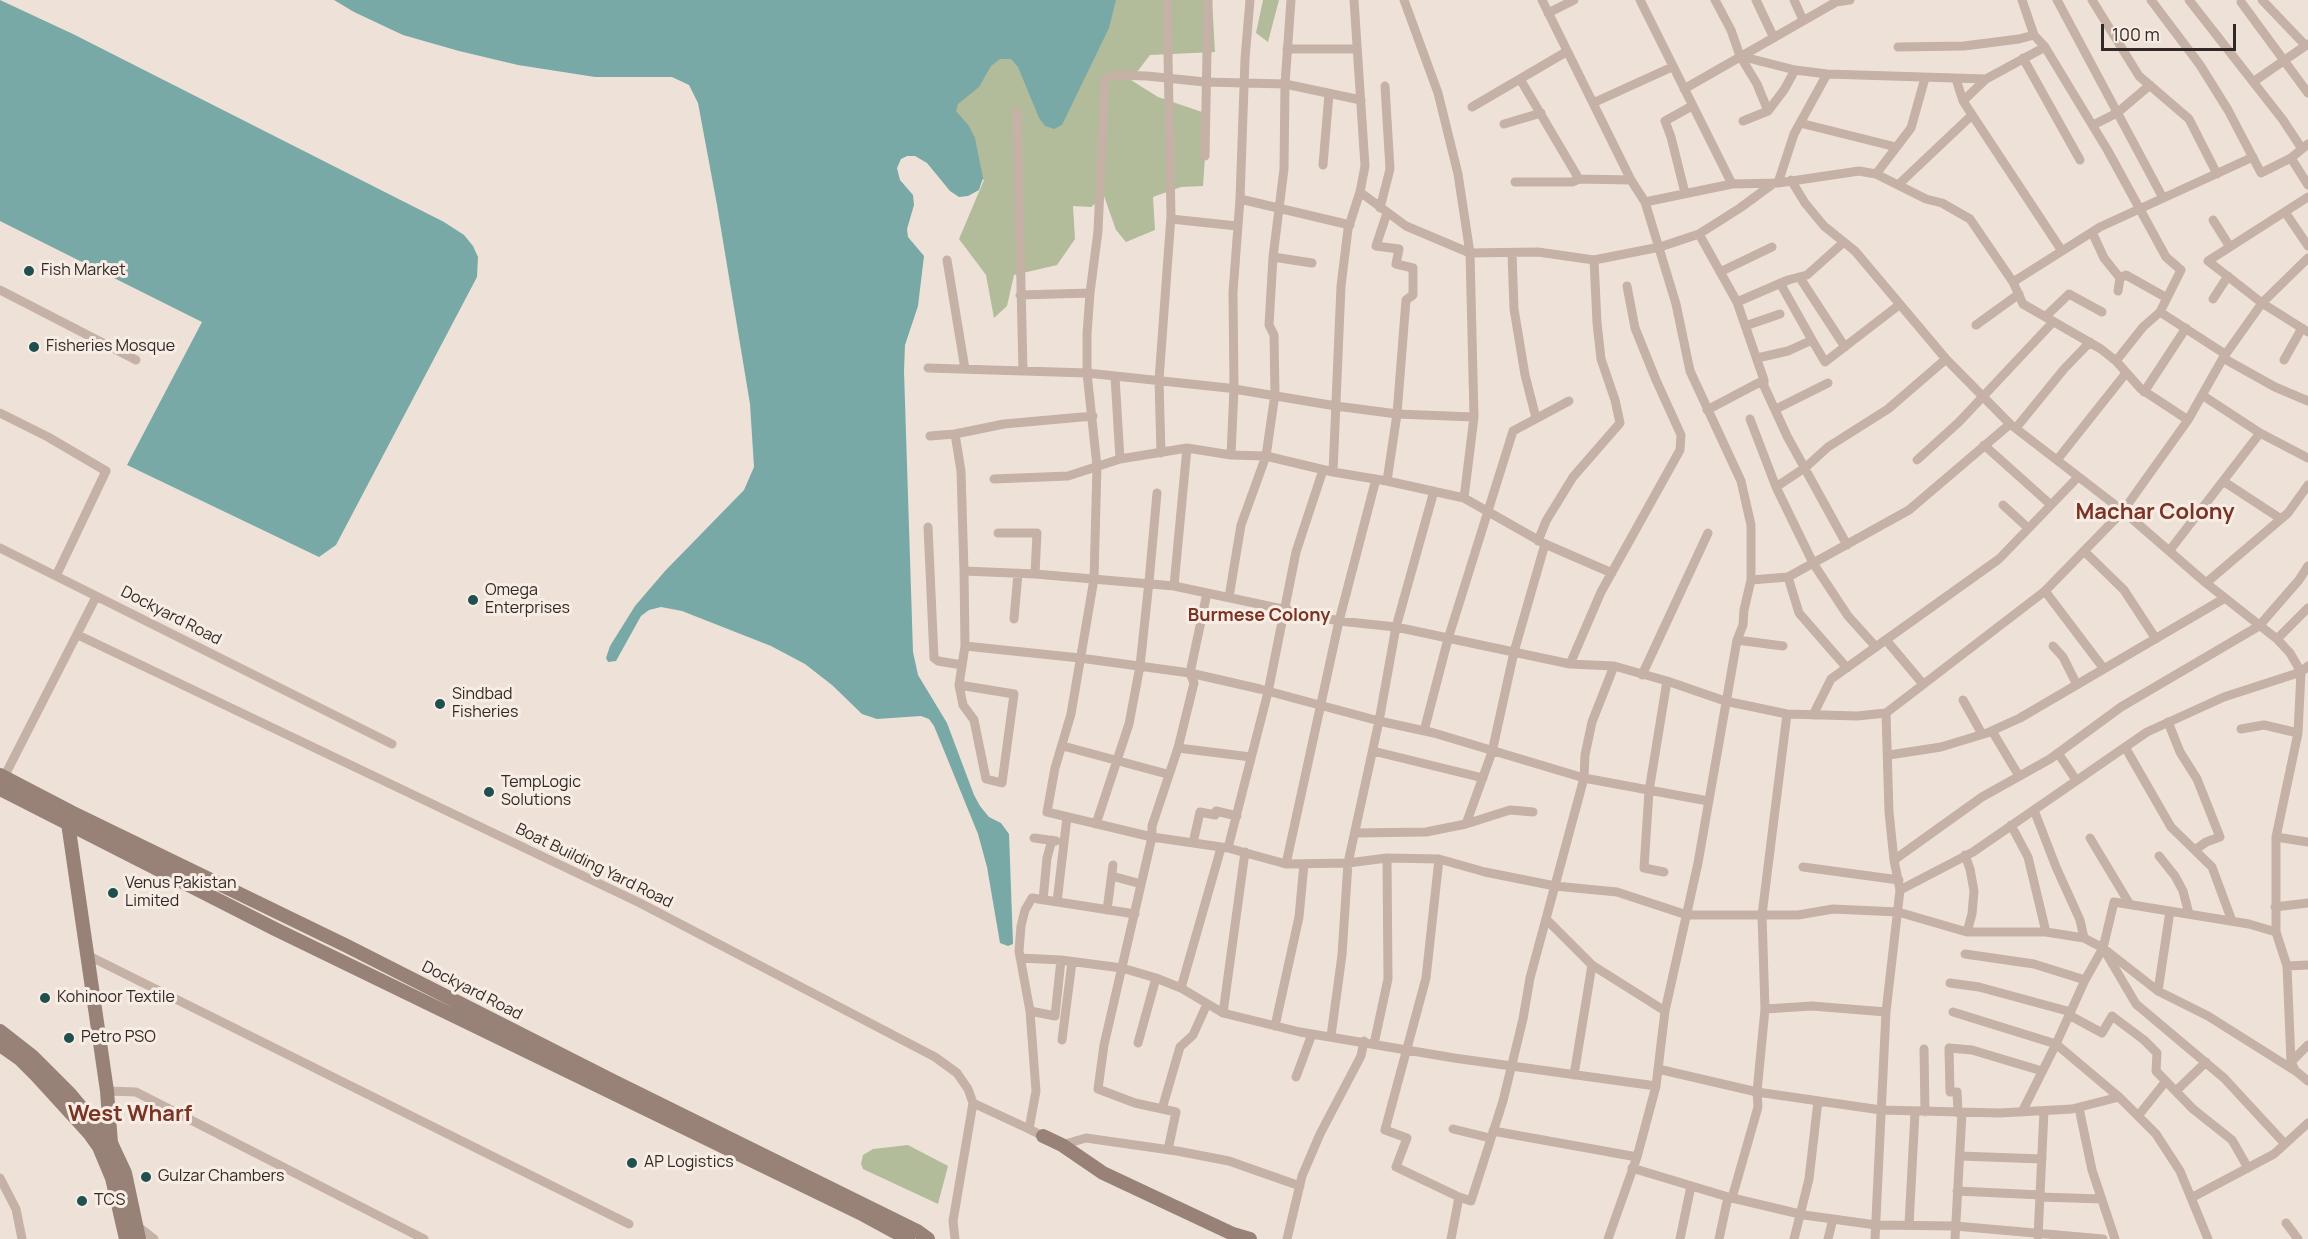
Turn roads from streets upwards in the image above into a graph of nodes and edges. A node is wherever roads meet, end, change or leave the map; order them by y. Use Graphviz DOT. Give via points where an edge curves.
graph roads {
  1 [pos="1167,0"];
  2 [pos="1208,0"];
  3 [pos="1250,0"];
  4 [pos="1291,0"];
  5 [pos="1353,0"];
  6 [pos="1404,0"];
  7 [pos="1542,0"];
  8 [pos="1574,0"];
  9 [pos="1640,0"];
  10 [pos="1715,0"];
  11 [pos="1756,0"];
  12 [pos="1794,0"];
  13 [pos="1850,0"];
  14 [pos="2022,0"];
  15 [pos="2057,0"];
  16 [pos="2092,0"];
  17 [pos="2151,0"];
  18 [pos="2189,0"];
  19 [pos="2262,0"];
  20 [pos="1835,1"];
  21 [pos="2241,2"];
  22 [pos="1548,13"];
  23 [pos="1803,20"];
  24 [pos="2034,34"];
  25 [pos="1774,38"];
  26 [pos="2307,45"];
  27 [pos="1898,46"];
  28 [pos="2045,47"];
  29 [pos="1287,49"];
  30 [pos="1358,49"];
  31 [pos="1566,52"];
  32 [pos="1740,56"];
  33 [pos="2023,58"];
  34 [pos="2285,60"];
  35 [pos="1672,67"];
  36 [pos="1795,70"];
  37 [pos="1827,74"];
  38 [pos="1169,78"];
  39 [pos="1925,78"];
  40 [pos="1520,79"];
  41 [pos="1956,79"];
  42 [pos="1986,79"];
  43 [pos="1205,82"];
  44 [pos="1244,82"];
  45 [pos="2253,82"];
  46 [pos="1285,84"];
  47 [pos="2150,85"];
  48 [pos="1385,86"];
  49 [pos="1684,88"];
  50 [pos="2308,93"];
  51 [pos="1329,94"];
  52 [pos="1361,100"];
  53 [pos="1963,101"];
  54 [pos="1593,103"];
  55 [pos="1692,106"];
  56 [pos="1472,107"];
  57 [pos="1768,111"];
  58 [pos="1017,112"];
  59 [pos="1541,113"];
  60 [pos="2117,113"];
  61 [pos="1972,115"];
  62 [pos="1743,121"];
  63 [pos="1800,123"];
  64 [pos="1504,124"];
  65 [pos="2093,125"];
  66 [pos="1896,147"];
  67 [pos="2305,147"];
  68 [pos="1205,156"];
  69 [pos="2253,157"];
  70 [pos="2291,158"];
  71 [pos="2080,160"];
  72 [pos="1323,165"];
  73 [pos="1876,174"];
  74 [pos="2217,174"];
  75 [pos="1580,179"];
  76 [pos="1631,180"];
  77 [pos="1791,180"];
  78 [pos="1515,182"];
  79 [pos="1776,183"];
  80 [pos="1732,184"];
  81 [pos="1899,184"];
  82 [pos="2308,185"];
  83 [pos="1360,192"];
  84 [pos="1684,193"];
  85 [pos="2308,197"];
  86 [pos="2163,198"];
  87 [pos="1240,199"];
  88 [pos="1645,202"];
  89 [pos="1280,208"];
  90 [pos="2141,208"];
  91 [pos="1384,210"];
  92 [pos="2285,212"];
  93 [pos="1171,219"];
  94 [pos="2213,220"];
  95 [pos="1350,225"];
  96 [pos="1237,226"];
  97 [pos="2092,232"];
  98 [pos="1699,234"];
  99 [pos="1844,242"];
  100 [pos="2308,246"];
  101 [pos="1660,247"];
  102 [pos="1772,247"];
  103 [pos="2229,247"];
  104 [pos="2062,250"];
  105 [pos="1470,253"];
  106 [pos="1512,253"];
  107 [pos="1273,257"];
  108 [pos="947,260"];
  109 [pos="1594,260"];
  110 [pos="2307,261"];
  111 [pos="1312,263"];
  112 [pos="1720,272"];
  113 [pos="2228,276"];
  114 [pos="1800,278"];
  115 [pos="2120,278"];
  116 [pos="2013,282"];
  117 [pos="1780,283"];
  118 [pos="1627,286"];
  119 [pos="0,290"];
  120 [pos="2118,291"];
  121 [pos="1090,293"];
  122 [pos="2019,294"];
  123 [pos="1020,295"];
  124 [pos="2167,298"];
  125 [pos="2213,299"];
  126 [pos="1737,302"];
  127 [pos="2262,303"];
  128 [pos="1899,305"];
  129 [pos="2102,312"];
  130 [pos="2160,312"];
  131 [pos="1780,314"];
  132 [pos="2049,319"];
  133 [pos="1976,325"];
  134 [pos="1745,326"];
  135 [pos="2186,328"];
  136 [pos="2305,330"];
  137 [pos="1812,340"];
  138 [pos="2090,342"];
  139 [pos="1845,347"];
  140 [pos="2224,356"];
  141 [pos="1757,358"];
  142 [pos="1946,359"];
  143 [pos="136,360"];
  144 [pos="2284,360"];
  145 [pos="2116,361"];
  146 [pos="928,368"];
  147 [pos="965,369"];
  148 [pos="1023,371"];
  149 [pos="1087,373"];
  150 [pos="2126,373"];
  151 [pos="1116,377"];
  152 [pos="1159,380"];
  153 [pos="1764,380"];
  154 [pos="1828,383"];
  155 [pos="1234,389"];
  156 [pos="2144,392"];
  157 [pos="1275,394"];
  158 [pos="2202,394"];
  159 [pos="1982,396"];
  160 [pos="1569,401"];
  161 [pos="2308,402"];
  162 [pos="1336,406"];
  163 [pos="1776,409"];
  164 [pos="1707,410"];
  165 [pos="0,412"];
  166 [pos="1397,414"];
  167 [pos="1093,416"];
  168 [pos="1474,417"];
  169 [pos="1536,418"];
  170 [pos="1750,419"];
  171 [pos="2188,420"];
  172 [pos="2013,426"];
  173 [pos="2260,433"];
  174 [pos="955,434"];
  175 [pos="930,436"];
  176 [pos="1984,445"];
  177 [pos="1187,448"];
  178 [pos="1161,453"];
  179 [pos="1231,455"];
  180 [pos="1266,456"];
  181 [pos="2308,458"];
  182 [pos="1120,459"];
  183 [pos="1917,460"];
  184 [pos="2057,460"];
  185 [pos="1097,466"];
  186 [pos="1806,467"];
  187 [pos="1328,471"];
  188 [pos="2078,477"];
  189 [pos="994,479"];
  190 [pos="1376,479"];
  191 [pos="1387,481"];
  192 [pos="2223,481"];
  193 [pos="2308,485"];
  194 [pos="1776,487"];
  195 [pos="1434,491"];
  196 [pos="1157,492"];
  197 [pos="1464,498"];
  198 [pos="2003,505"];
  199 [pos="2051,505"];
  200 [pos="2123,511"];
  201 [pos="1489,514"];
  202 [pos="2282,519"];
  203 [pos="928,527"];
  204 [pos="2028,528"];
  205 [pos="998,532"];
  206 [pos="1708,533"];
  207 [pos="1541,542"];
  208 [pos="1847,545"];
  209 [pos="0,548"];
  210 [pos="2170,550"];
  211 [pos="2084,551"];
  212 [pos="1813,563"];
  213 [pos="2308,566"];
  214 [pos="964,572"];
  215 [pos="1018,573"];
  216 [pos="1612,573"];
  217 [pos="1035,574"];
  218 [pos="56,576"];
  219 [pos="1788,578"];
  220 [pos="1094,579"];
  221 [pos="1751,580"];
  222 [pos="1149,582"];
  223 [pos="2206,583"];
  224 [pos="1174,586"];
  225 [pos="2045,591"];
  226 [pos="1207,593"];
  227 [pos="96,597"];
  228 [pos="1229,597"];
  229 [pos="2225,598"];
  230 [pos="2308,608"];
  231 [pos="1285,610"];
  232 [pos="1014,619"];
  233 [pos="1339,621"];
  234 [pos="2259,626"];
  235 [pos="1396,627"];
  236 [pos="78,635"];
  237 [pos="1448,639"];
  238 [pos="2156,639"];
  239 [pos="2277,639"];
  240 [pos="1737,640"];
  241 [pos="1886,640"];
  242 [pos="965,646"];
  243 [pos="1783,646"];
  244 [pos="2053,646"];
  245 [pos="1876,647"];
  246 [pos="1514,652"];
  247 [pos="1080,658"];
  248 [pos="1570,664"];
  249 [pos="962,665"];
  250 [pos="1140,666"];
  251 [pos="1614,666"];
  252 [pos="1847,668"];
  253 [pos="2104,669"];
  254 [pos="2305,669"];
  255 [pos="1190,673"];
  256 [pos="1642,675"];
  257 [pos="1667,681"];
  258 [pos="1923,684"];
  259 [pos="2077,685"];
  260 [pos="959,686"];
  261 [pos="1268,692"];
  262 [pos="1963,700"];
  263 [pos="1725,701"];
  264 [pos="1321,707"];
  265 [pos="1886,713"];
  266 [pos="1787,714"];
  267 [pos="1813,715"];
  268 [pos="1379,721"];
  269 [pos="2168,722"];
  270 [pos="2241,729"];
  271 [pos="1424,730"];
  272 [pos="1992,730"];
  273 [pos="2298,733"];
  274 [pos="1982,734"];
  275 [pos="392,744"];
  276 [pos="1063,746"];
  277 [pos="2125,747"];
  278 [pos="1178,748"];
  279 [pos="1373,751"];
  280 [pos="1492,752"];
  281 [pos="2058,753"];
  282 [pos="1889,755"];
  283 [pos="1251,757"];
  284 [pos="1117,760"];
  285 [pos="1167,774"];
  286 [pos="2019,776"];
  287 [pos="1482,778"];
  288 [pos="1584,778"];
  289 [pos="2076,780"];
  290 [pos="1,782"];
  291 [pos="1648,791"];
  292 [pos="1708,801"];
  293 [pos="2034,810"];
  294 [pos="1533,812"];
  295 [pos="1237,816"];
  296 [pos="1067,817"];
  297 [pos="69,818"];
  298 [pos="1096,824"];
  299 [pos="1466,824"];
  300 [pos="2011,825"];
  301 [pos="1355,833"];
  302 [pos="1152,837"];
  303 [pos="2276,837"];
  304 [pos="1034,838"];
  305 [pos="2090,838"];
  306 [pos="1052,840"];
  307 [pos="2308,842"];
  308 [pos="1064,843"];
  309 [pos="1193,843"];
  310 [pos="1224,848"];
  311 [pos="2195,850"];
  312 [pos="1245,852"];
  313 [pos="1965,855"];
  314 [pos="2159,856"];
  315 [pos="1387,858"];
  316 [pos="1439,859"];
  317 [pos="1894,860"];
  318 [pos="1348,863"];
  319 [pos="1286,864"];
  320 [pos="1304,864"];
  321 [pos="1113,865"];
  322 [pos="1803,867"];
  323 [pos="1664,872"];
  324 [pos="1112,876"];
  325 [pos="1141,884"];
  326 [pos="1900,885"];
  327 [pos="1555,886"];
  328 [pos="1043,900"];
  329 [pos="1057,902"];
  330 [pos="2129,903"];
  331 [pos="2308,903"];
  332 [pos="2276,907"];
  333 [pos="1107,910"];
  334 [pos="2170,911"];
  335 [pos="1898,912"];
  336 [pos="1135,914"];
  337 [pos="2189,914"];
  338 [pos="1687,915"];
  339 [pos="1762,915"];
  340 [pos="1546,920"];
  341 [pos="2232,921"];
  342 [pos="1967,932"];
  343 [pos="2046,932"];
  344 [pos="2276,932"];
  345 [pos="2084,938"];
  346 [pos="2103,948"];
  347 [pos="1965,954"];
  348 [pos="87,955"];
  349 [pos="1020,958"];
  350 [pos="1061,960"];
  351 [pos="1072,962"];
  352 [pos="1592,965"];
  353 [pos="2308,965"];
  354 [pos="2287,966"];
  355 [pos="1122,968"];
  356 [pos="1156,978"];
  357 [pos="2085,980"];
  358 [pos="1950,983"];
  359 [pos="1181,988"];
  360 [pos="2158,991"];
  361 [pos="1207,1004"];
  362 [pos="1765,1009"];
  363 [pos="1030,1011"];
  364 [pos="1665,1011"];
  365 [pos="1886,1012"];
  366 [pos="1953,1012"];
  367 [pos="1223,1013"];
  368 [pos="2070,1013"];
  369 [pos="1275,1026"];
  370 [pos="0,1031"];
  371 [pos="1312,1034"];
  372 [pos="1331,1036"];
  373 [pos="1062,1040"];
  374 [pos="1364,1041"];
  375 [pos="1138,1043"];
  376 [pos="1374,1044"];
  377 [pos="2056,1044"];
  378 [pos="0,1045"];
  379 [pos="2308,1045"];
  380 [pos="1924,1048"];
  381 [pos="1407,1049"];
  382 [pos="2206,1062"];
  383 [pos="2291,1062"];
  384 [pos="1512,1067"];
  385 [pos="1658,1069"];
  386 [pos="2042,1071"];
  387 [pos="2297,1072"];
  388 [pos="1574,1075"];
  389 [pos="1296,1077"];
  390 [pos="2166,1081"];
  391 [pos="2308,1081"];
  392 [pos="611,1086"];
  393 [pos="1656,1086"];
  394 [pos="107,1091"];
  395 [pos="2176,1091"];
  396 [pos="1757,1092"];
  397 [pos="2119,1096"];
  398 [pos="1818,1101"];
  399 [pos="973,1103"];
  400 [pos="2079,1108"];
  401 [pos="1162,1109"];
  402 [pos="1881,1110"];
  403 [pos="2044,1111"];
  404 [pos="1920,1112"];
  405 [pos="2022,1112"];
  406 [pos="1960,1113"];
  407 [pos="2138,1116"];
  408 [pos="2308,1124"];
  409 [pos="1029,1129"];
  410 [pos="1454,1129"];
  411 [pos="1491,1135"];
  412 [pos="1042,1136"];
  413 [pos="2285,1144"];
  414 [pos="1062,1145"];
  415 [pos="106,1147"];
  416 [pos="1168,1150"];
  417 [pos="1960,1156"];
  418 [pos="1637,1157"];
  419 [pos="2042,1160"];
  420 [pos="1632,1168"];
  421 [pos="2248,1168"];
  422 [pos="118,1176"];
  423 [pos="0,1178"];
  424 [pos="1300,1186"];
  425 [pos="1691,1186"];
  426 [pos="1957,1191"];
  427 [pos="2040,1196"];
  428 [pos="1459,1197"];
  429 [pos="1730,1198"];
  430 [pos="2191,1198"];
  431 [pos="2102,1199"];
  432 [pos="120,1212"];
  433 [pos="1799,1214"];
  434 [pos="1833,1219"];
  435 [pos="2286,1223"];
  436 [pos="629,1224"];
  437 [pos="1876,1225"];
  438 [pos="1909,1225"];
  439 [pos="1955,1226"];
  440 [pos="138,1232"];
  441 [pos="2038,1236"];
  442 [pos="22,1239"];
  443 [pos="126,1239"];
  444 [pos="154,1239"];
  445 [pos="424,1239"];
  446 [pos="908,1239"];
  447 [pos="928,1239"];
  448 [pos="955,1239"];
  449 [pos="1250,1239"];
  450 [pos="1287,1239"];
  451 [pos="1451,1239"];
  452 [pos="1608,1239"];
  453 [pos="1680,1239"];
  454 [pos="1719,1239"];
  455 [pos="1794,1239"];
  456 [pos="1828,1239"];
  457 [pos="1875,1239"];
  458 [pos="1955,1239"];
  459 [pos="2103,1239"];
  460 [pos="2115,1239"];
  461 [pos="2208,1239"];
  462 [pos="2298,1239"];
  1 -- 38 [label="street"];
  2 -- 43 [label="street"];
  3 -- 44 [label="street"];
  4 -- 29 [label="street"];
  5 -- 30 [label="street"];
  6 -- 105 [label="street" via="1438,93 1458,174"];
  7 -- 22 [label="street"];
  8 -- 22 [label="street"];
  9 -- 35 [label="street"];
  10 -- 32 [label="street"];
  11 -- 25 [label="street"];
  12 -- 23 [label="street"];
  13 -- 20 [label="street"];
  14 -- 24 [label="street"];
  15 -- 60 [label="street"];
  16 -- 47 [label="street" via="2139,76"];
  17 -- 69 [label="street" via="2200,65"];
  18 -- 45 [label="street"];
  19 -- 26 [label="street"];
  20 -- 23 [label="street"];
  21 -- 34 [label="street"];
  22 -- 31 [label="street"];
  23 -- 25 [label="street"];
  24 -- 27 [label="street" via="1964,46"];
  24 -- 28 [label="street"];
  25 -- 32 [label="street"];
  26 -- 34 [label="street"];
  28 -- 33 [label="street"];
  28 -- 65 [label="street"];
  29 -- 30 [label="street"];
  29 -- 46 [label="street"];
  30 -- 52 [label="street"];
  31 -- 40 [label="street"];
  31 -- 54 [label="street"];
  32 -- 36 [label="street"];
  32 -- 49 [label="street"];
  32 -- 57 [label="street"];
  33 -- 42 [label="street"];
  33 -- 71 [label="street"];
  34 -- 45 [label="street"];
  34 -- 50 [label="street"];
  35 -- 49 [label="street"];
  35 -- 54 [label="street"];
  36 -- 37 [label="street"];
  36 -- 57 [label="street"];
  37 -- 39 [label="street"];
  37 -- 63 [label="street"];
  38 -- 43 [label="street"];
  38 -- 93 [label="street"];
  38 -- 121 [label="street" via="1112,75 1105,80 1098,231"];
  39 -- 41 [label="street"];
  39 -- 66 [label="street" via="1911,128"];
  40 -- 56 [label="street"];
  40 -- 59 [label="street"];
  41 -- 42 [label="street"];
  41 -- 53 [label="street"];
  42 -- 53 [label="street"];
  43 -- 44 [label="street"];
  43 -- 68 [label="street"];
  44 -- 46 [label="street"];
  44 -- 87 [label="street"];
  45 -- 67 [label="street"];
  46 -- 51 [label="street"];
  46 -- 89 [label="street"];
  47 -- 60 [label="street"];
  47 -- 74 [label="street" via="2189,119"];
  48 -- 91 [label="street" via="1390,169"];
  49 -- 55 [label="street"];
  51 -- 52 [label="street"];
  51 -- 72 [label="street"];
  52 -- 83 [label="street" via="1365,166"];
  53 -- 61 [label="street"];
  54 -- 76 [label="street"];
  55 -- 80 [label="street"];
  55 -- 84 [label="street" via="1665,120"];
  57 -- 62 [label="street"];
  58 -- 123 [label="street"];
  59 -- 64 [label="street"];
  59 -- 75 [label="street"];
  60 -- 65 [label="street"];
  60 -- 86 [label="street"];
  61 -- 81 [label="street"];
  61 -- 104 [label="street"];
  63 -- 66 [label="street"];
  63 -- 79 [label="street"];
  65 -- 90 [label="street"];
  66 -- 73 [label="street"];
  67 -- 70 [label="street"];
  69 -- 70 [label="street" via="2261,173"];
  69 -- 74 [label="street"];
  70 -- 82 [label="street"];
  73 -- 77 [label="street" via="1859,171"];
  73 -- 81 [label="street"];
  74 -- 86 [label="street"];
  75 -- 76 [label="street"];
  75 -- 78 [label="street"];
  76 -- 88 [label="street"];
  77 -- 79 [label="street"];
  77 -- 99 [label="street" via="1824,226"];
  79 -- 80 [label="street"];
  79 -- 98 [label="street"];
  80 -- 84 [label="street"];
  81 -- 116 [label="street" via="1970,219"];
  83 -- 91 [label="street"];
  83 -- 95 [label="street"];
  84 -- 88 [label="street"];
  85 -- 92 [label="street"];
  86 -- 90 [label="street"];
  87 -- 89 [label="street"];
  87 -- 96 [label="street"];
  88 -- 101 [label="street"];
  89 -- 95 [label="street"];
  89 -- 107 [label="street"];
  90 -- 97 [label="street"];
  90 -- 124 [label="street" via="2166,257 2181,270"];
  91 -- 105 [label="street" via="1406,226"];
  91 -- 166 [label="street" via="1376,246 1399,249 1396,264 1413,268 1413,295 1406,300"];
  92 -- 100 [label="street"];
  92 -- 103 [label="street"];
  93 -- 96 [label="street"];
  93 -- 152 [label="street"];
  94 -- 103 [label="street"];
  95 -- 162 [label="street" via="1341,286"];
  96 -- 155 [label="street"];
  97 -- 104 [label="street"];
  97 -- 115 [label="street" via="2104,258"];
  98 -- 101 [label="street"];
  98 -- 112 [label="street"];
  99 -- 114 [label="street" via="1814,272"];
  99 -- 128 [label="street" via="1876,274"];
  101 -- 109 [label="street"];
  101 -- 164 [label="street" via="1690,371"];
  102 -- 112 [label="street"];
  103 -- 113 [label="street" via="2208,261"];
  104 -- 116 [label="street"];
  105 -- 106 [label="street"];
  105 -- 168 [label="street"];
  106 -- 109 [label="street" via="1538,252"];
  106 -- 169 [label="street" via="1514,309"];
  107 -- 111 [label="street"];
  107 -- 157 [label="street" via="1269,325 1274,335"];
  108 -- 147 [label="street"];
  109 -- 207 [label="street" via="1601,359 1620,423 1573,477 1546,521"];
  110 -- 127 [label="street"];
  112 -- 126 [label="street"];
  113 -- 125 [label="street"];
  113 -- 127 [label="street"];
  114 -- 117 [label="street"];
  114 -- 139 [label="street"];
  115 -- 120 [label="street"];
  115 -- 124 [label="street" via="2126,275"];
  116 -- 122 [label="street"];
  117 -- 126 [label="street"];
  117 -- 137 [label="street"];
  118 -- 216 [label="street" via="1635,328 1681,435 1680,450"];
  119 -- 143 [label="street"];
  121 -- 123 [label="street"];
  121 -- 149 [label="street"];
  122 -- 132 [label="street" via="2024,304"];
  122 -- 133 [label="street"];
  123 -- 148 [label="street"];
  124 -- 130 [label="street"];
  126 -- 134 [label="street"];
  127 -- 136 [label="street"];
  127 -- 140 [label="street"];
  128 -- 139 [label="street"];
  128 -- 142 [label="street"];
  129 -- 132 [label="street" via="2069,294"];
  130 -- 135 [label="street"];
  130 -- 145 [label="street"];
  131 -- 134 [label="street"];
  132 -- 138 [label="street"];
  132 -- 159 [label="street"];
  134 -- 141 [label="street"];
  135 -- 140 [label="street"];
  135 -- 156 [label="street"];
  136 -- 144 [label="street"];
  137 -- 139 [label="street" via="1825,362"];
  137 -- 141 [label="street"];
  138 -- 145 [label="street"];
  138 -- 172 [label="street"];
  140 -- 158 [label="street"];
  140 -- 161 [label="street"];
  141 -- 153 [label="street"];
  142 -- 159 [label="street"];
  142 -- 186 [label="street" via="1888,409 1828,447"];
  145 -- 150 [label="street"];
  146 -- 147 [label="street"];
  147 -- 148 [label="street"];
  148 -- 149 [label="street"];
  149 -- 151 [label="street"];
  149 -- 167 [label="street"];
  150 -- 156 [label="street"];
  150 -- 184 [label="street"];
  151 -- 152 [label="street"];
  151 -- 182 [label="street"];
  152 -- 155 [label="street"];
  152 -- 178 [label="street"];
  153 -- 163 [label="street"];
  153 -- 164 [label="street"];
  154 -- 163 [label="street"];
  155 -- 157 [label="street"];
  155 -- 179 [label="street"];
  156 -- 171 [label="street"];
  157 -- 162 [label="street"];
  157 -- 180 [label="street"];
  158 -- 171 [label="street"];
  158 -- 173 [label="street"];
  159 -- 172 [label="street"];
  159 -- 183 [label="street"];
  160 -- 169 [label="street"];
  162 -- 166 [label="street"];
  162 -- 187 [label="street"];
  163 -- 186 [label="street"];
  164 -- 221 [label="street" via="1744,490 1751,525"];
  165 -- 218 [label="street" via="106,471"];
  166 -- 168 [label="street"];
  166 -- 191 [label="street"];
  167 -- 174 [label="street" via="1004,424"];
  167 -- 185 [label="street"];
  168 -- 197 [label="street"];
  169 -- 201 [label="street" via="1514,431"];
  170 -- 194 [label="street"];
  171 -- 200 [label="street"];
  172 -- 176 [label="street"];
  172 -- 184 [label="street"];
  173 -- 181 [label="street"];
  173 -- 192 [label="street"];
  174 -- 175 [label="street"];
  174 -- 214 [label="street" via="961,471"];
  176 -- 199 [label="street"];
  176 -- 208 [label="street" via="1909,510"];
  177 -- 178 [label="street"];
  177 -- 179 [label="street"];
  177 -- 224 [label="street"];
  178 -- 182 [label="street"];
  179 -- 180 [label="street"];
  180 -- 187 [label="street"];
  180 -- 228 [label="street" via="1241,525"];
  182 -- 185 [label="street"];
  184 -- 188 [label="street"];
  185 -- 189 [label="street" via="1068,476"];
  185 -- 220 [label="street"];
  186 -- 194 [label="street"];
  186 -- 208 [label="street"];
  187 -- 190 [label="street"];
  187 -- 231 [label="street" via="1296,552"];
  188 -- 199 [label="street"];
  188 -- 200 [label="street"];
  190 -- 191 [label="street"];
  190 -- 233 [label="street"];
  191 -- 195 [label="street"];
  192 -- 202 [label="street"];
  192 -- 210 [label="street"];
  193 -- 202 [label="street"];
  194 -- 212 [label="street"];
  195 -- 197 [label="street"];
  195 -- 235 [label="street"];
  196 -- 222 [label="street"];
  197 -- 201 [label="street"];
  198 -- 204 [label="street"];
  199 -- 204 [label="street"];
  200 -- 210 [label="street"];
  200 -- 211 [label="street"];
  201 -- 207 [label="street"];
  201 -- 237 [label="street"];
  202 -- 223 [label="street"];
  203 -- 249 [label="street" via="934,658"];
  204 -- 241 [label="street" via="1999,559"];
  205 -- 217 [label="street" via="1037,533"];
  206 -- 256 [label="street"];
  207 -- 216 [label="street"];
  207 -- 246 [label="street"];
  208 -- 212 [label="street"];
  209 -- 218 [label="street, Dockyard Road"];
  210 -- 223 [label="street"];
  211 -- 225 [label="street"];
  211 -- 238 [label="street" via="2124,590"];
  212 -- 219 [label="street"];
  212 -- 245 [label="street" via="1848,616"];
  213 -- 234 [label="street"];
  214 -- 215 [label="street"];
  214 -- 242 [label="street"];
  215 -- 217 [label="street"];
  215 -- 232 [label="street"];
  216 -- 248 [label="street"];
  217 -- 220 [label="street"];
  218 -- 227 [label="street, Dockyard Road"];
  219 -- 221 [label="street"];
  219 -- 252 [label="street" via="1799,613"];
  220 -- 222 [label="street"];
  220 -- 247 [label="street"];
  221 -- 240 [label="street"];
  222 -- 224 [label="street"];
  222 -- 250 [label="street"];
  223 -- 229 [label="street"];
  224 -- 226 [label="street"];
  225 -- 253 [label="street"];
  225 -- 258 [label="street"];
  226 -- 228 [label="street"];
  226 -- 255 [label="street"];
  227 -- 236 [label="street"];
  227 -- 275 [label="street, Dockyard Road"];
  228 -- 231 [label="street"];
  229 -- 234 [label="street"];
  229 -- 238 [label="street"];
  230 -- 239 [label="street"];
  231 -- 233 [label="street"];
  231 -- 261 [label="street"];
  233 -- 235 [label="street"];
  233 -- 264 [label="street"];
  234 -- 239 [label="street"];
  234 -- 281 [label="street" via="2121,707"];
  235 -- 237 [label="street"];
  235 -- 268 [label="street"];
  236 -- 290 [label="street"];
  236 -- 399 [label="street, Boat Building Yard Road" via="640,903 925,1052 957,1073"];
  237 -- 246 [label="street"];
  237 -- 271 [label="street"];
  238 -- 253 [label="street"];
  239 -- 254 [label="street"];
  240 -- 243 [label="street"];
  240 -- 263 [label="street"];
  241 -- 245 [label="street"];
  241 -- 258 [label="street"];
  242 -- 247 [label="street"];
  242 -- 249 [label="street"];
  244 -- 259 [label="street"];
  245 -- 252 [label="street"];
  246 -- 248 [label="street"];
  246 -- 280 [label="street"];
  247 -- 250 [label="street"];
  247 -- 276 [label="street"];
  248 -- 251 [label="street"];
  249 -- 260 [label="street"];
  250 -- 255 [label="street"];
  250 -- 284 [label="street" via="1129,724"];
  251 -- 256 [label="street"];
  251 -- 288 [label="street" via="1592,722"];
  252 -- 267 [label="street" via="1831,679"];
  253 -- 259 [label="street"];
  254 -- 269 [label="street" via="2224,697"];
  254 -- 273 [label="street"];
  255 -- 261 [label="street"];
  255 -- 278 [label="street" via="1194,683"];
  256 -- 257 [label="street"];
  257 -- 263 [label="street"];
  257 -- 291 [label="street"];
  258 -- 265 [label="street"];
  259 -- 272 [label="street"];
  260 -- 260 [label="street" via="963,705 974,720 986,779 1002,783 1014,694"];
  261 -- 264 [label="street"];
  261 -- 283 [label="street"];
  262 -- 274 [label="street"];
  263 -- 266 [label="street"];
  263 -- 292 [label="street"];
  264 -- 268 [label="street"];
  264 -- 319 [label="street"];
  265 -- 267 [label="street"];
  265 -- 282 [label="street"];
  266 -- 267 [label="street"];
  266 -- 339 [label="street"];
  268 -- 271 [label="street"];
  268 -- 279 [label="street"];
  269 -- 277 [label="street"];
  269 -- 311 [label="street" via="2220,837"];
  270 -- 273 [label="street" via="2264,725"];
  271 -- 280 [label="street"];
  272 -- 274 [label="street"];
  272 -- 286 [label="street"];
  273 -- 303 [label="street"];
  274 -- 282 [label="street" via="1941,747"];
  276 -- 284 [label="street"];
  276 -- 296 [label="street" via="1047,812"];
  277 -- 289 [label="street"];
  277 -- 311 [label="street" via="2171,827"];
  278 -- 283 [label="street"];
  278 -- 285 [label="street"];
  279 -- 287 [label="street"];
  279 -- 301 [label="street"];
  280 -- 287 [label="street"];
  280 -- 288 [label="street"];
  281 -- 286 [label="street"];
  281 -- 289 [label="street"];
  282 -- 317 [label="street"];
  283 -- 295 [label="street"];
  284 -- 285 [label="street"];
  284 -- 298 [label="street"];
  285 -- 302 [label="street"];
  286 -- 317 [label="street" via="1982,797"];
  287 -- 299 [label="street"];
  288 -- 291 [label="street"];
  288 -- 327 [label="street"];
  289 -- 293 [label="street"];
  290 -- 297 [label="street, Dockyard Road"];
  291 -- 292 [label="street"];
  291 -- 323 [label="street" via="1644,868"];
  292 -- 338 [label="street"];
  293 -- 300 [label="street"];
  293 -- 345 [label="street"];
  294 -- 299 [label="street" via="1510,810"];
  295 -- 309 [label="street" via="1200,812"];
  295 -- 310 [label="street"];
  296 -- 298 [label="street"];
  296 -- 308 [label="street"];
  297 -- 348 [label="street"];
  297 -- 392 [label="street, Dockyard Road" via="358,951"];
  298 -- 302 [label="street"];
  299 -- 301 [label="street" via="1426,832"];
  300 -- 313 [label="street"];
  300 -- 343 [label="street" via="2028,857"];
  301 -- 318 [label="street"];
  302 -- 309 [label="street"];
  302 -- 325 [label="street"];
  303 -- 307 [label="street"];
  303 -- 332 [label="street"];
  304 -- 306 [label="street"];
  305 -- 330 [label="street"];
  306 -- 308 [label="street"];
  306 -- 328 [label="street"];
  308 -- 329 [label="street"];
  309 -- 310 [label="street"];
  310 -- 312 [label="street"];
  310 -- 359 [label="street"];
  311 -- 341 [label="street" via="2212,867"];
  312 -- 319 [label="street"];
  312 -- 367 [label="street"];
  313 -- 326 [label="street"];
  313 -- 342 [label="street" via="1974,891"];
  314 -- 337 [label="street" via="2183,891"];
  315 -- 316 [label="street"];
  315 -- 318 [label="street"];
  315 -- 376 [label="street" via="1388,979"];
  316 -- 327 [label="street"];
  316 -- 381 [label="street" via="1426,978"];
  317 -- 326 [label="street"];
  318 -- 320 [label="street"];
  318 -- 372 [label="street" via="1344,935"];
  319 -- 320 [label="street"];
  320 -- 369 [label="street" via="1299,917"];
  321 -- 324 [label="street"];
  322 -- 326 [label="street"];
  324 -- 325 [label="street"];
  324 -- 333 [label="street"];
  325 -- 336 [label="street"];
  326 -- 335 [label="street"];
  327 -- 338 [label="street" via="1617,892"];
  327 -- 340 [label="street"];
  328 -- 329 [label="street"];
  328 -- 349 [label="street" via="1032,898 1024,910"];
  329 -- 333 [label="street"];
  330 -- 334 [label="street"];
  330 -- 346 [label="street" via="2114,902"];
  331 -- 332 [label="street"];
  332 -- 344 [label="street"];
  333 -- 336 [label="street"];
  334 -- 337 [label="street"];
  334 -- 360 [label="street"];
  335 -- 339 [label="street" via="1833,909 1798,915"];
  335 -- 342 [label="street"];
  335 -- 365 [label="street"];
  336 -- 355 [label="street"];
  337 -- 341 [label="street"];
  338 -- 339 [label="street"];
  338 -- 364 [label="street"];
  339 -- 362 [label="street"];
  340 -- 352 [label="street"];
  340 -- 384 [label="street"];
  341 -- 344 [label="street"];
  342 -- 343 [label="street"];
  343 -- 345 [label="street"];
  344 -- 354 [label="street"];
  345 -- 346 [label="street"];
  346 -- 357 [label="street"];
  346 -- 360 [label="street"];
  346 -- 382 [label="street" via="2136,1004"];
  347 -- 357 [label="street" via="2034,964"];
  348 -- 394 [label="street"];
  348 -- 436 [label="street"];
  349 -- 350 [label="street"];
  349 -- 363 [label="street"];
  350 -- 351 [label="street"];
  350 -- 363 [label="street" via="1055,1016"];
  351 -- 355 [label="street"];
  351 -- 373 [label="street"];
  352 -- 364 [label="street"];
  352 -- 388 [label="street"];
  353 -- 354 [label="street"];
  354 -- 383 [label="street"];
  355 -- 356 [label="street"];
  355 -- 401 [label="street" via="1098,1089"];
  356 -- 359 [label="street"];
  356 -- 375 [label="street"];
  357 -- 368 [label="street"];
  358 -- 368 [label="street" via="1979,987"];
  359 -- 361 [label="street"];
  360 -- 387 [label="street" via="2208,1016"];
  361 -- 367 [label="street"];
  361 -- 401 [label="street" via="1193,1035 1179,1047"];
  362 -- 365 [label="street" via="1812,1005"];
  362 -- 396 [label="street"];
  363 -- 409 [label="street" via="1036,1091"];
  364 -- 385 [label="street"];
  365 -- 402 [label="street"];
  366 -- 377 [label="street"];
  367 -- 369 [label="street"];
  368 -- 377 [label="street"];
  368 -- 390 [label="street" via="2102,1033 2112,1016 2157,1053 2156,1071"];
  369 -- 371 [label="street"];
  370 -- 415 [label="street" via="70,1094"];
  371 -- 372 [label="street"];
  371 -- 389 [label="street"];
  372 -- 374 [label="street"];
  374 -- 376 [label="street"];
  374 -- 424 [label="street"];
  376 -- 381 [label="street"];
  377 -- 386 [label="street"];
  377 -- 397 [label="street"];
  378 -- 415 [label="street" via="20,1059"];
  379 -- 383 [label="street"];
  380 -- 404 [label="street"];
  381 -- 384 [label="street"];
  381 -- 428 [label="street" via="1385,1130 1407,1138 1396,1167"];
  382 -- 395 [label="street"];
  382 -- 413 [label="street"];
  383 -- 387 [label="street"];
  384 -- 388 [label="street"];
  384 -- 411 [label="street"];
  385 -- 393 [label="street"];
  385 -- 396 [label="street"];
  386 -- 405 [label="street"];
  386 -- 406 [label="street" via="1972,1050 1949,1048 1950,1092 1957,1092"];
  387 -- 391 [label="street"];
  388 -- 393 [label="street"];
  390 -- 395 [label="street"];
  390 -- 407 [label="street"];
  392 -- 446 [label="street, Dockyard Road"];
  392 -- 447 [label="street, Dockyard Road"];
  393 -- 418 [label="street"];
  394 -- 415 [label="street"];
  394 -- 445 [label="street" via="136,1092"];
  395 -- 421 [label="street" via="2232,1140"];
  396 -- 398 [label="street"];
  396 -- 429 [label="street" via="1758,1107"];
  397 -- 400 [label="street"];
  397 -- 407 [label="street"];
  398 -- 402 [label="street"];
  398 -- 433 [label="street" via="1809,1179"];
  399 -- 409 [label="street"];
  399 -- 448 [label="street" via="952,1221"];
  400 -- 403 [label="street"];
  400 -- 431 [label="street"];
  401 -- 416 [label="street" via="1176,1112"];
  402 -- 404 [label="street"];
  402 -- 437 [label="street"];
  403 -- 405 [label="street"];
  403 -- 419 [label="street"];
  404 -- 406 [label="street"];
  404 -- 438 [label="street"];
  405 -- 406 [label="street"];
  406 -- 417 [label="street"];
  407 -- 430 [label="street" via="2156,1134 2180,1171"];
  408 -- 413 [label="street"];
  409 -- 412 [label="street"];
  410 -- 411 [label="street"];
  411 -- 418 [label="street"];
  411 -- 428 [label="street" via="1471,1201"];
  412 -- 414 [label="street"];
  413 -- 421 [label="street"];
  414 -- 416 [label="street" via="1086,1138"];
  414 -- 449 [label="street" via="1103,1173"];
  415 -- 422 [label="street"];
  415 -- 422 [label="street" via="119,1158"];
  416 -- 424 [label="street" via="1229,1161"];
  417 -- 419 [label="street"];
  417 -- 426 [label="street"];
  418 -- 420 [label="street"];
  419 -- 427 [label="street"];
  420 -- 425 [label="street"];
  420 -- 452 [label="street"];
  421 -- 430 [label="street"];
  422 -- 432 [label="street"];
  422 -- 440 [label="street"];
  423 -- 442 [label="street" via="16,1209"];
  424 -- 450 [label="street"];
  425 -- 429 [label="street"];
  425 -- 453 [label="street"];
  426 -- 427 [label="street"];
  426 -- 439 [label="street"];
  427 -- 431 [label="street"];
  427 -- 441 [label="street"];
  428 -- 451 [label="street"];
  429 -- 433 [label="street"];
  429 -- 454 [label="street"];
  430 -- 461 [label="street"];
  431 -- 460 [label="street"];
  432 -- 440 [label="street"];
  432 -- 443 [label="street"];
  433 -- 434 [label="street"];
  433 -- 455 [label="street"];
  434 -- 437 [label="street"];
  434 -- 456 [label="street"];
  435 -- 462 [label="street"];
  437 -- 438 [label="street"];
  437 -- 457 [label="street"];
  438 -- 439 [label="street"];
  439 -- 441 [label="street"];
  439 -- 458 [label="street"];
  440 -- 444 [label="street"];
  441 -- 459 [label="street"];
}
